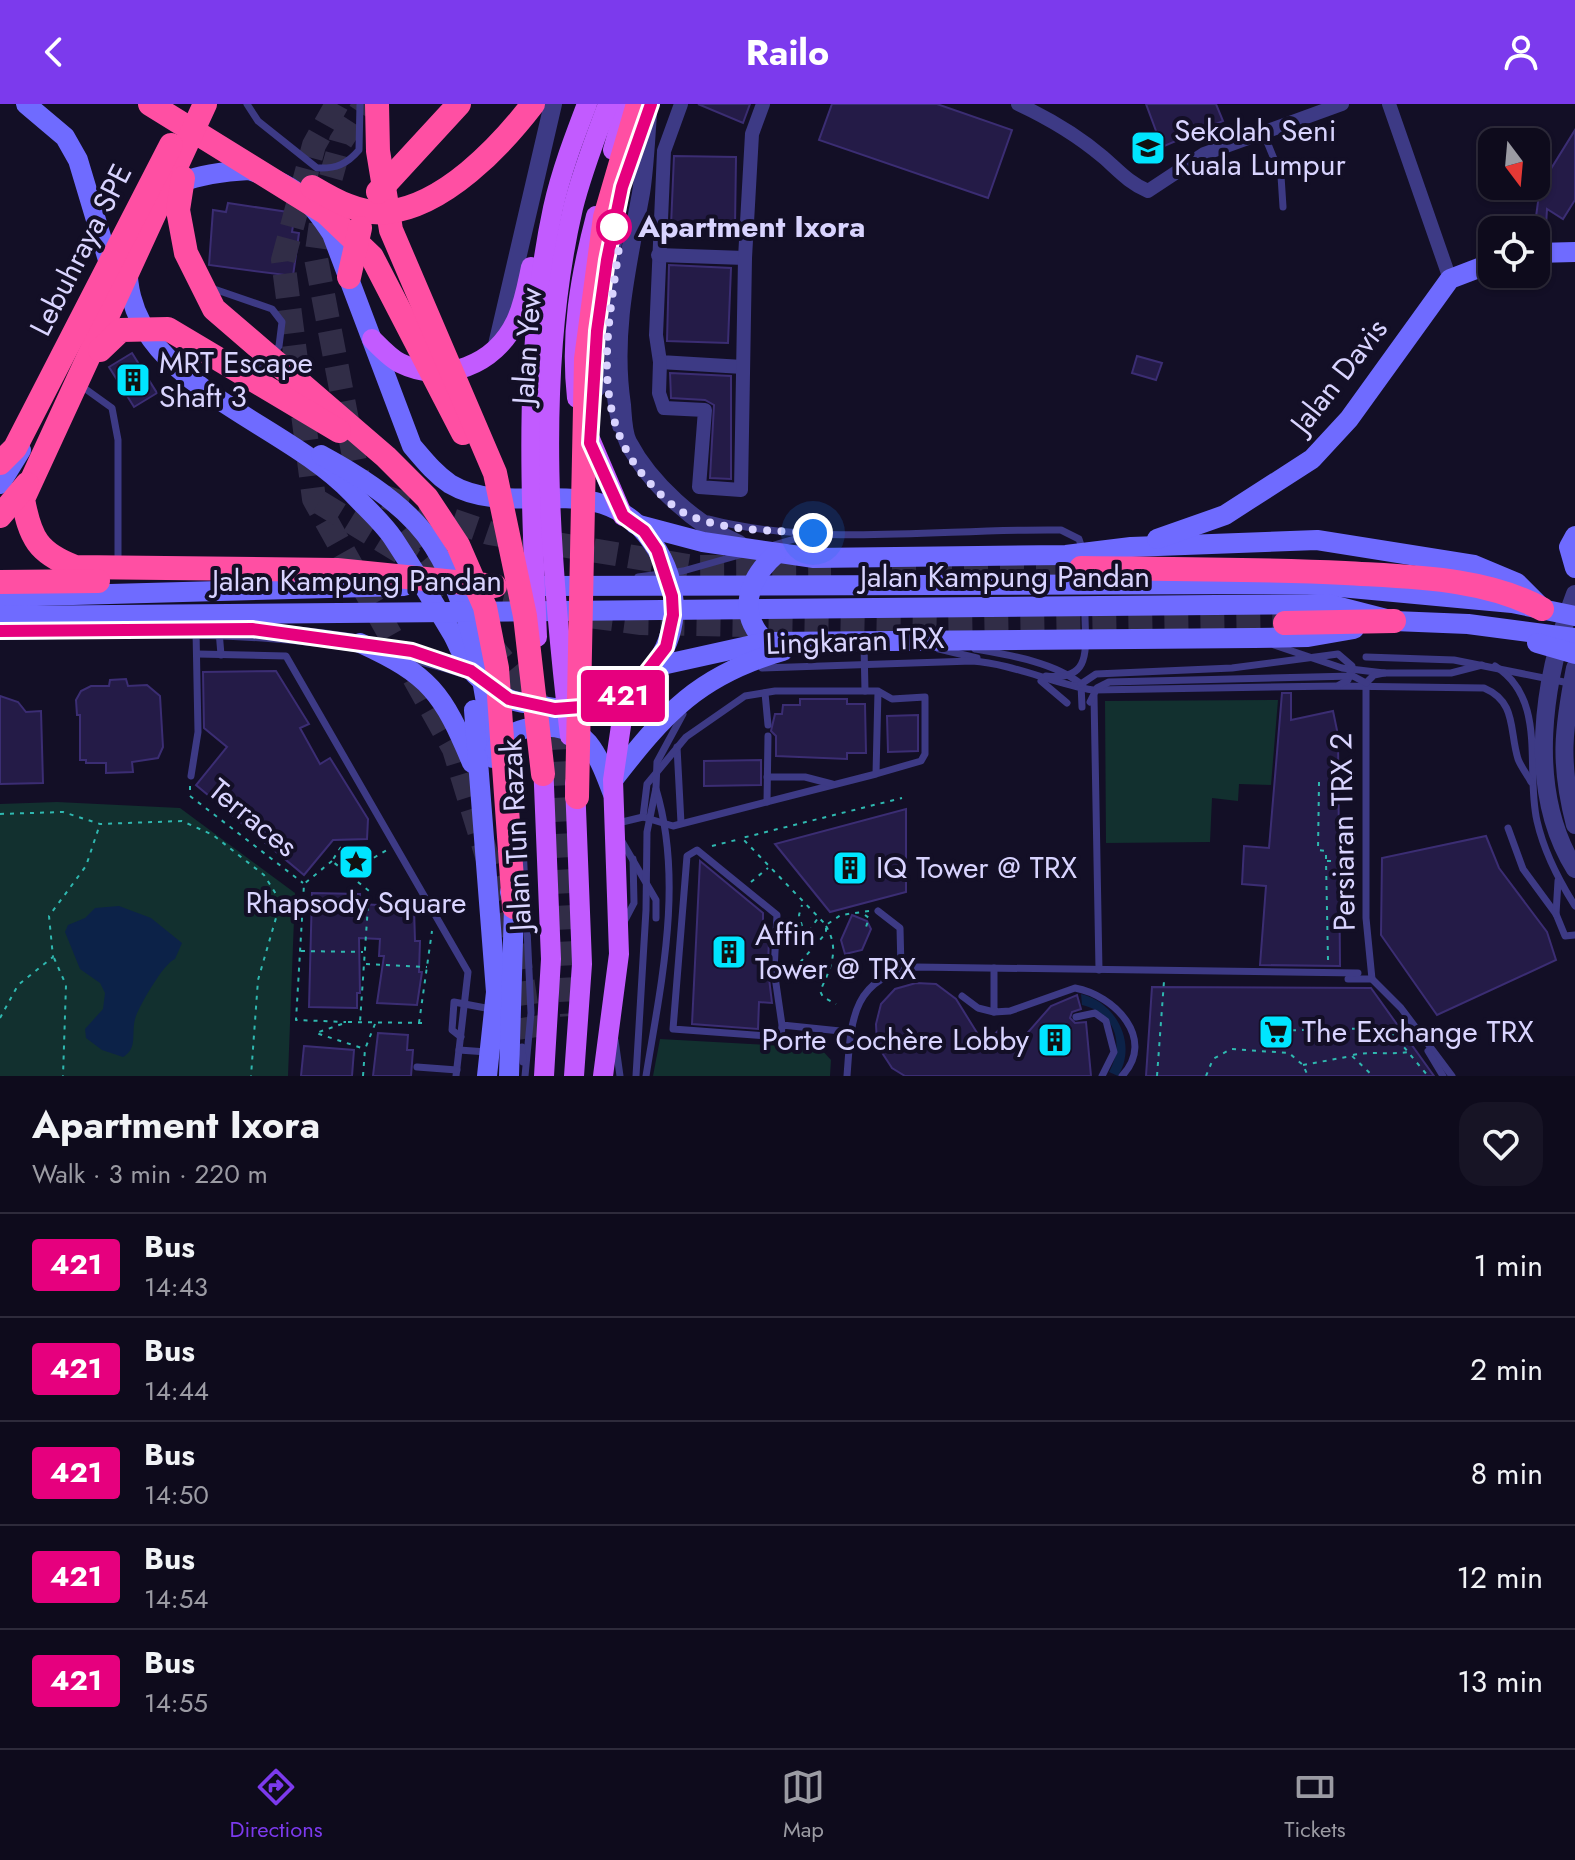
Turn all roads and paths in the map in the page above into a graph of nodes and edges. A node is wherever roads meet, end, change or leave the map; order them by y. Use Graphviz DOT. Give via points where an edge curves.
graph roads {
  1 [pos="26,104"];
  2 [pos="205,104"];
  3 [pos="247,104"];
  4 [pos="360,104"];
  5 [pos="377,104"];
  6 [pos="459,104"];
  7 [pos="533,104"];
  8 [pos="553,104"];
  9 [pos="573,104"];
  10 [pos="587,104"];
  11 [pos="608,104"];
  12 [pos="681,104"];
  13 [pos="763,104"];
  14 [pos="1018,104"];
  15 [pos="1342,104"];
  16 [pos="1389,104"];
  17 [pos="178,105"];
  18 [pos="639,109"];
  19 [pos="1263,132"];
  20 [pos="1283,207"];
  21 [pos="133,225"];
  22 [pos="1575,252"];
  23 [pos="1550,253"];
  24 [pos="658,255"];
  25 [pos="745,258"];
  26 [pos="1478,268"];
  27 [pos="111,270"];
  28 [pos="349,277"];
  29 [pos="1450,279"];
  30 [pos="214,289"];
  31 [pos="372,339"];
  32 [pos="496,349"];
  33 [pos="660,362"];
  34 [pos="616,367"];
  35 [pos="743,367"];
  36 [pos="72,380"];
  37 [pos="594,391"];
  38 [pos="237,411"];
  39 [pos="590,443"];
  40 [pos="0,444"];
  41 [pos="0,463"];
  42 [pos="0,484"];
  43 [pos="427,498"];
  44 [pos="0,516"];
  45 [pos="629,520"];
  46 [pos="509,533"];
  47 [pos="813,533"];
  48 [pos="1575,536"];
  49 [pos="1131,547"];
  50 [pos="749,549"];
  51 [pos="776,554"];
  52 [pos="303,568"];
  53 [pos="1575,568"];
  54 [pos="118,574"];
  55 [pos="1083,578"];
  56 [pos="2,586"];
  57 [pos="337,586"];
  58 [pos="551,592"];
  59 [pos="1575,594"];
  60 [pos="490,596"];
  61 [pos="1085,602"];
  62 [pos="1542,609"];
  63 [pos="0,616"];
  64 [pos="525,616"];
  65 [pos="1394,621"];
  66 [pos="1285,623"];
  67 [pos="1468,624"];
  68 [pos="1571,626"];
  69 [pos="196,628"];
  70 [pos="219,628"];
  71 [pos="0,631"];
  72 [pos="1519,637"];
  73 [pos="1254,638"];
  74 [pos="822,640"];
  75 [pos="864,640"];
  76 [pos="898,640"];
  77 [pos="766,642"];
  78 [pos="360,643"];
  79 [pos="197,654"];
  80 [pos="1575,654"];
  81 [pos="221,655"];
  82 [pos="1366,657"];
  83 [pos="1003,663"];
  84 [pos="1485,664"];
  85 [pos="1495,666"];
  86 [pos="653,667"];
  87 [pos="1575,667"];
  88 [pos="471,671"];
  89 [pos="1384,673"];
  90 [pos="1109,677"];
  91 [pos="1366,683"];
  92 [pos="1575,685"];
  93 [pos="1077,686"];
  94 [pos="1337,686"];
  95 [pos="1093,690"];
  96 [pos="632,691"];
  97 [pos="865,691"];
  98 [pos="878,691"];
  99 [pos="765,693"];
  100 [pos="1090,702"];
  101 [pos="1067,703"];
  102 [pos="1082,707"];
  103 [pos="1094,717"];
  104 [pos="768,725"];
  105 [pos="768,736"];
  106 [pos="677,747"];
  107 [pos="518,749"];
  108 [pos="543,774"];
  109 [pos="876,774"];
  110 [pos="191,776"];
  111 [pos="767,777"];
  112 [pos="1319,782"];
  113 [pos="1531,782"];
  114 [pos="836,784"];
  115 [pos="480,787"];
  116 [pos="613,787"];
  117 [pos="656,788"];
  118 [pos="577,797"];
  119 [pos="902,798"];
  120 [pos="767,802"];
  121 [pos="0,814"];
  122 [pos="643,817"];
  123 [pos="681,823"];
  124 [pos="100,824"];
  125 [pos="1575,825"];
  126 [pos="616,828"];
  127 [pos="1508,828"];
  128 [pos="742,838"];
  129 [pos="395,846"];
  130 [pos="523,846"];
  131 [pos="341,847"];
  132 [pos="697,850"];
  133 [pos="633,857"];
  134 [pos="332,861"];
  135 [pos="1326,861"];
  136 [pos="1338,861"];
  137 [pos="769,867"];
  138 [pos="1575,869"];
  139 [pos="347,874"];
  140 [pos="1558,879"];
  141 [pos="753,881"];
  142 [pos="304,884"];
  143 [pos="803,902"];
  144 [pos="1575,906"];
  145 [pos="514,907"];
  146 [pos="878,911"];
  147 [pos="864,913"];
  148 [pos="435,914"];
  149 [pos="1556,914"];
  150 [pos="777,915"];
  151 [pos="656,918"];
  152 [pos="818,918"];
  153 [pos="862,920"];
  154 [pos="826,925"];
  155 [pos="802,927"];
  156 [pos="865,930"];
  157 [pos="619,932"];
  158 [pos="808,932"];
  159 [pos="1575,935"];
  160 [pos="818,942"];
  161 [pos="494,945"];
  162 [pos="300,951"];
  163 [pos="365,952"];
  164 [pos="53,957"];
  165 [pos="364,964"];
  166 [pos="427,967"];
  167 [pos="994,968"];
  168 [pos="901,969"];
  169 [pos="503,970"];
  170 [pos="774,970"];
  171 [pos="1099,970"];
  172 [pos="1328,973"];
  173 [pos="1358,973"];
  174 [pos="1348,979"];
  175 [pos="1372,979"];
  176 [pos="1164,987"];
  177 [pos="962,996"];
  178 [pos="464,1004"];
  179 [pos="836,1004"];
  180 [pos="1401,1008"];
  181 [pos="493,1010"];
  182 [pos="994,1012"];
  183 [pos="1076,1017"];
  184 [pos="0,1018"];
  185 [pos="611,1018"];
  186 [pos="346,1022"];
  187 [pos="360,1022"];
  188 [pos="375,1022"];
  189 [pos="419,1023"];
  190 [pos="427,1023"];
  191 [pos="782,1025"];
  192 [pos="1262,1031"];
  193 [pos="850,1032"];
  194 [pos="522,1047"];
  195 [pos="365,1049"];
  196 [pos="1260,1049"];
  197 [pos="459,1050"];
  198 [pos="1408,1052"];
  199 [pos="1352,1056"];
  200 [pos="1259,1057"];
  201 [pos="1303,1065"];
  202 [pos="417,1067"];
  203 [pos="486,1068"];
  204 [pos="457,1073"];
  205 [pos="63,1076"];
  206 [pos="251,1076"];
  207 [pos="363,1076"];
  208 [pos="509,1076"];
  209 [pos="524,1076"];
  210 [pos="544,1076"];
  211 [pos="574,1076"];
  212 [pos="605,1076"];
  213 [pos="620,1076"];
  214 [pos="636,1076"];
  215 [pos="646,1076"];
  216 [pos="847,1076"];
  217 [pos="1102,1076"];
  218 [pos="1122,1076"];
  219 [pos="1157,1076"];
  220 [pos="1206,1076"];
  221 [pos="1308,1076"];
  222 [pos="1373,1076"];
  223 [pos="1428,1076"];
  224 [pos="1443,1076"];
  225 [pos="1452,1076"];
  1 -- 27 [label="main road" via="58,129 78,160"];
  2 -- 60 [label="highway" via="23,499 28,528 48,557 75,567 337,570"];
  3 -- 4 [label="lane" via="258,121 317,168 328,169 342,166 359,150"];
  5 -- 46 [label="highway" via="378,151 391,230 481,435"];
  6 -- 28 [label="highway" via="380,188 360,226"];
  7 -- 17 [label="highway" via="456,180 432,197 386,212 334,200"];
  8 -- 32 [label="street"];
  9 -- 32 [label="main road" via="525,298"];
  10 -- 58 [label="main road, Jalan Yew" via="553,207 541,282 531,426"];
  11 -- 58 [label="main road, Jalan Yew" via="573,211 559,300 550,464"];
  12 -- 24 [label="street" via="664,151"];
  13 -- 25 [label="street" via="752,134"];
  14 -- 19 [label="street" via="1052,120 1133,185 1148,191 1204,154"];
  15 -- 19 [label="street"];
  16 -- 29 [label="street"];
  17 -- 21 [label="highway"];
  17 -- 40 [label="highway, Lebuhraya SPE"];
  17 -- 41 [label="highway, Lebuhraya SPE" via="15,448"];
  17 -- 43 [label="highway" via="178,210 186,253 214,309 334,410"];
  17 -- 46 [label="highway" via="326,213 372,257 444,393"];
  18 -- 34 [label="street" via="641,191 626,263"];
  18 -- 37 [label="street" via="607,260"];
  18 -- 39 [label="main road" via="576,307 577,403"];
  18 -- 47 [label="lane" via="607,340 610,404 620,443 659,493 686,514 744,528"];
  18 -- 118 [label="highway" via="605,217 586,359"];
  19 -- 20 [label="lane" via="1281,176"];
  21 -- 27 [label="main road"];
  21 -- 28 [label="main road" via="171,185 208,172 249,170 286,182 313,205 332,234"];
  21 -- 38 [label="main road" via="126,261 130,287 153,345 190,381"];
  22 -- 23 [label="main road"];
  24 -- 25 [label="street"];
  24 -- 33 [label="street"];
  25 -- 35 [label="street"];
  26 -- 29 [label="main road"];
  27 -- 42 [label="main road"];
  28 -- 31 [label="main road"];
  29 -- 49 [label="main road, Jalan Davis" via="1349,419 1312,459 1225,515"];
  30 -- 38 [label="lane" via="272,309 282,322 279,346"];
  31 -- 32 [label="main road" via="398,363 421,371 446,373 475,365"];
  31 -- 45 [label="main road" via="412,446 452,485 495,498 576,497 603,504"];
  33 -- 35 [label="street"];
  33 -- 35 [label="street" via="664,408 705,410 699,487 741,490"];
  34 -- 37 [label="street"];
  34 -- 50 [label="street" via="627,439 655,480 719,536"];
  36 -- 54 [label="lane" via="112,408 118,440"];
  37 -- 39 [label="street"];
  38 -- 88 [label="main road" via="301,451 348,489 390,534"];
  38 -- 145 [label="main road" via="345,468 406,515 434,546 477,644 502,866"];
  39 -- 45 [label="main road"];
  43 -- 44 [label="highway" via="331,425 209,350 168,329 121,330 92,359 22,493"];
  43 -- 60 [label="highway"];
  45 -- 50 [label="main road"];
  45 -- 86 [label="main road" via="657,550 672,596 666,647"];
  46 -- 64 [label="highway"];
  47 -- 55 [label="lane" via="1061,530 1083,547"];
  47 -- 58 [label="lane" via="683,571"];
  48 -- 53 [label="main road" via="1569,547"];
  49 -- 51 [label="main road" via="1034,555"];
  49 -- 62 [label="main road" via="1317,540 1420,554 1474,565 1517,583"];
  50 -- 51 [label="main road"];
  51 -- 77 [label="main road" via="756,575 749,605 753,629"];
  52 -- 54 [label="lane"];
  54 -- 56 [label="lane"];
  55 -- 62 [label="highway" via="1278,570 1419,577 1514,593"];
  56 -- 57 [label="highway"];
  56 -- 57 [label="main road, Jalan Kampung Pandan" via="139,592"];
  57 -- 60 [label="main road, Jalan Kampung Pandan"];
  58 -- 60 [label="main road, Jalan Kampung Pandan"];
  58 -- 62 [label="main road, Jalan Kampung Pandan" via="1258,583 1417,592"];
  58 -- 108 [label="main road, Jalan Tun Razak"];
  58 -- 118 [label="main road, Jalan Tun Razak"];
  59 -- 68 [label="street"];
  60 -- 107 [label="highway"];
  60 -- 145 [label="highway"];
  61 -- 83 [label="lane" via="1084,658 1072,675 1045,676"];
  62 -- 68 [label="main road, Jalan Kampung Pandan"];
  63 -- 65 [label="main road, Jalan Kampung Pandan" via="1328,604"];
  64 -- 107 [label="highway"];
  64 -- 108 [label="highway"];
  65 -- 66 [label="highway"];
  65 -- 67 [label="main road, Jalan Kampung Pandan"];
  65 -- 73 [label="main road" via="1325,635"];
  67 -- 68 [label="main road, Jalan Kampung Pandan"];
  67 -- 72 [label="main road"];
  68 -- 138 [label="street" via="1547,707 1546,788 1554,825"];
  69 -- 70 [label="street, Jalan Kampung Pandan"];
  69 -- 71 [label="street, Jalan Kampung Pandan" via="32,636"];
  69 -- 79 [label="lane"];
  70 -- 78 [label="street, Jalan Kampung Pandan"];
  70 -- 81 [label="lane"];
  72 -- 80 [label="main road"];
  72 -- 87 [label="main road"];
  73 -- 76 [label="main road"];
  73 -- 89 [label="lane" via="1342,668"];
  74 -- 75 [label="main road"];
  74 -- 77 [label="main road"];
  74 -- 116 [label="main road" via="746,661 706,681 655,726"];
  75 -- 76 [label="main road"];
  75 -- 97 [label="lane"];
  76 -- 93 [label="lane" via="1003,654 1042,665"];
  76 -- 101 [label="lane" via="1030,675"];
  77 -- 86 [label="main road"];
  78 -- 88 [label="street, Jalan Kampung Pandan" via="412,651"];
  78 -- 115 [label="main road" via="427,680 446,705"];
  79 -- 81 [label="lane"];
  79 -- 110 [label="lane" via="198,732"];
  81 -- 129 [label="lane" via="286,656"];
  82 -- 84 [label="lane"];
  83 -- 93 [label="lane, Lingkaran TRX"];
  83 -- 117 [label="lane, Lingkaran TRX" via="783,664 752,669 711,692 675,723 657,762"];
  84 -- 85 [label="lane"];
  84 -- 89 [label="lane" via="1451,673"];
  85 -- 92 [label="lane"];
  85 -- 113 [label="lane" via="1517,685 1528,711"];
  86 -- 96 [label="main road"];
  87 -- 125 [label="street" via="1562,747"];
  88 -- 96 [label="main road" via="509,699 555,709 594,706"];
  88 -- 115 [label="main road"];
  89 -- 91 [label="lane"];
  90 -- 91 [label="lane" via="1353,676"];
  90 -- 93 [label="lane" via="1096,674"];
  90 -- 94 [label="lane" via="1338,654 1352,666 1348,680"];
  90 -- 100 [label="lane"];
  91 -- 175 [label="lane, Persiaran TRX 2" via="1366,918"];
  93 -- 95 [label="lane, Lingkaran TRX"];
  93 -- 102 [label="lane"];
  93 -- 103 [label="lane"];
  94 -- 95 [label="lane, Lingkaran TRX"];
  94 -- 113 [label="lane, Lingkaran TRX" via="1484,688 1503,700 1518,759"];
  95 -- 103 [label="lane"];
  96 -- 116 [label="main road" via="622,719"];
  97 -- 98 [label="lane"];
  97 -- 99 [label="lane"];
  98 -- 109 [label="lane"];
  98 -- 109 [label="lane" via="892,699 925,697 925,754 921,761"];
  99 -- 104 [label="lane"];
  99 -- 106 [label="lane" via="745,696"];
  103 -- 171 [label="lane"];
  105 -- 111 [label="lane"];
  106 -- 122 [label="lane" via="647,784"];
  106 -- 123 [label="lane"];
  107 -- 130 [label="highway"];
  108 -- 210 [label="main road, Jalan Tun Razak" via="551,959"];
  109 -- 114 [label="lane"];
  110 -- 142 [label="path, Terraces" via="190,796"];
  111 -- 114 [label="lane"];
  111 -- 120 [label="lane"];
  112 -- 135 [label="path" via="1318,850 1326,851"];
  113 -- 140 [label="lane" via="1537,824"];
  114 -- 120 [label="lane"];
  115 -- 116 [label="main road" via="500,741 521,728 565,729 586,740"];
  115 -- 161 [label="main road"];
  116 -- 126 [label="main road"];
  117 -- 214 [label="lane, Lingkaran TRX" via="647,832"];
  117 -- 215 [label="lane" via="669,870 667,930"];
  118 -- 211 [label="main road, Jalan Tun Razak" via="582,964"];
  119 -- 128 [label="path"];
  120 -- 123 [label="lane"];
  121 -- 124 [label="path" via="63,812"];
  122 -- 123 [label="lane"];
  122 -- 126 [label="lane"];
  124 -- 164 [label="path" via="86,866 49,916"];
  124 -- 206 [label="path" via="190,823 213,835 271,883 278,911 258,980"];
  126 -- 133 [label="lane"];
  126 -- 157 [label="main road"];
  127 -- 149 [label="lane" via="1523,869"];
  128 -- 132 [label="path"];
  128 -- 137 [label="path"];
  129 -- 139 [label="path"];
  129 -- 148 [label="lane"];
  130 -- 145 [label="highway"];
  130 -- 209 [label="lane" via="531,1013"];
  131 -- 134 [label="path"];
  132 -- 150 [label="lane"];
  132 -- 191 [label="lane" via="687,856 673,1029 781,1037"];
  133 -- 151 [label="lane" via="656,900"];
  133 -- 157 [label="lane" via="634,903"];
  134 -- 139 [label="path"];
  134 -- 142 [label="path"];
  135 -- 136 [label="path"];
  135 -- 172 [label="path"];
  137 -- 141 [label="path"];
  137 -- 143 [label="path"];
  139 -- 163 [label="path" via="369,891"];
  140 -- 144 [label="lane"];
  140 -- 149 [label="lane"];
  142 -- 162 [label="path"];
  143 -- 152 [label="path"];
  143 -- 155 [label="path"];
  145 -- 208 [label="main road"];
  146 -- 147 [label="path"];
  146 -- 168 [label="lane" via="900,928"];
  147 -- 153 [label="path"];
  147 -- 154 [label="path" via="841,915"];
  147 -- 156 [label="path" via="869,918"];
  148 -- 166 [label="path"];
  148 -- 178 [label="lane" via="468,972"];
  149 -- 159 [label="lane" via="1565,936"];
  150 -- 155 [label="path"];
  150 -- 170 [label="lane"];
  152 -- 154 [label="path"];
  152 -- 158 [label="path"];
  154 -- 160 [label="path"];
  154 -- 179 [label="path" via="834,960 820,991"];
  155 -- 158 [label="path"];
  157 -- 185 [label="main road"];
  158 -- 160 [label="path"];
  160 -- 170 [label="path" via="795,968"];
  161 -- 169 [label="lane"];
  161 -- 181 [label="main road"];
  162 -- 163 [label="path"];
  162 -- 186 [label="path" via="296,1020"];
  163 -- 165 [label="path"];
  164 -- 184 [label="path" via="18,985"];
  164 -- 205 [label="path" via="66,985"];
  165 -- 166 [label="path"];
  165 -- 187 [label="path"];
  166 -- 189 [label="path"];
  167 -- 168 [label="lane"];
  167 -- 171 [label="lane"];
  167 -- 182 [label="lane"];
  168 -- 193 [label="lane" via="862,996"];
  170 -- 191 [label="lane"];
  171 -- 172 [label="lane"];
  172 -- 173 [label="lane"];
  174 -- 175 [label="lane"];
  175 -- 180 [label="lane"];
  176 -- 219 [label="path"];
  177 -- 182 [label="lane"];
  178 -- 181 [label="lane"];
  178 -- 197 [label="lane"];
  180 -- 224 [label="lane"];
  180 -- 225 [label="lane"];
  181 -- 203 [label="main road"];
  182 -- 218 [label="lane" via="1010,1011 1049,994 1086,990 1121,1010 1133,1034 1135,1054"];
  183 -- 217 [label="lane" via="1095,1013 1106,1021 1114,1052"];
  185 -- 212 [label="main road"];
  185 -- 213 [label="lane"];
  186 -- 187 [label="path"];
  186 -- 195 [label="path" via="316,1033"];
  187 -- 188 [label="path"];
  188 -- 189 [label="path"];
  188 -- 195 [label="path"];
  189 -- 190 [label="path"];
  191 -- 193 [label="lane"];
  192 -- 198 [label="path" via="1382,1028"];
  193 -- 216 [label="lane"];
  194 -- 209 [label="lane"];
  195 -- 207 [label="path"];
  196 -- 200 [label="path"];
  196 -- 201 [label="path" via="1289,1053"];
  196 -- 220 [label="path" via="1231,1049 1213,1059"];
  197 -- 203 [label="lane"];
  197 -- 204 [label="lane"];
  198 -- 199 [label="path"];
  198 -- 223 [label="path"];
  199 -- 201 [label="path"];
  199 -- 222 [label="path"];
  201 -- 221 [label="path"];
  202 -- 204 [label="lane"];
}
